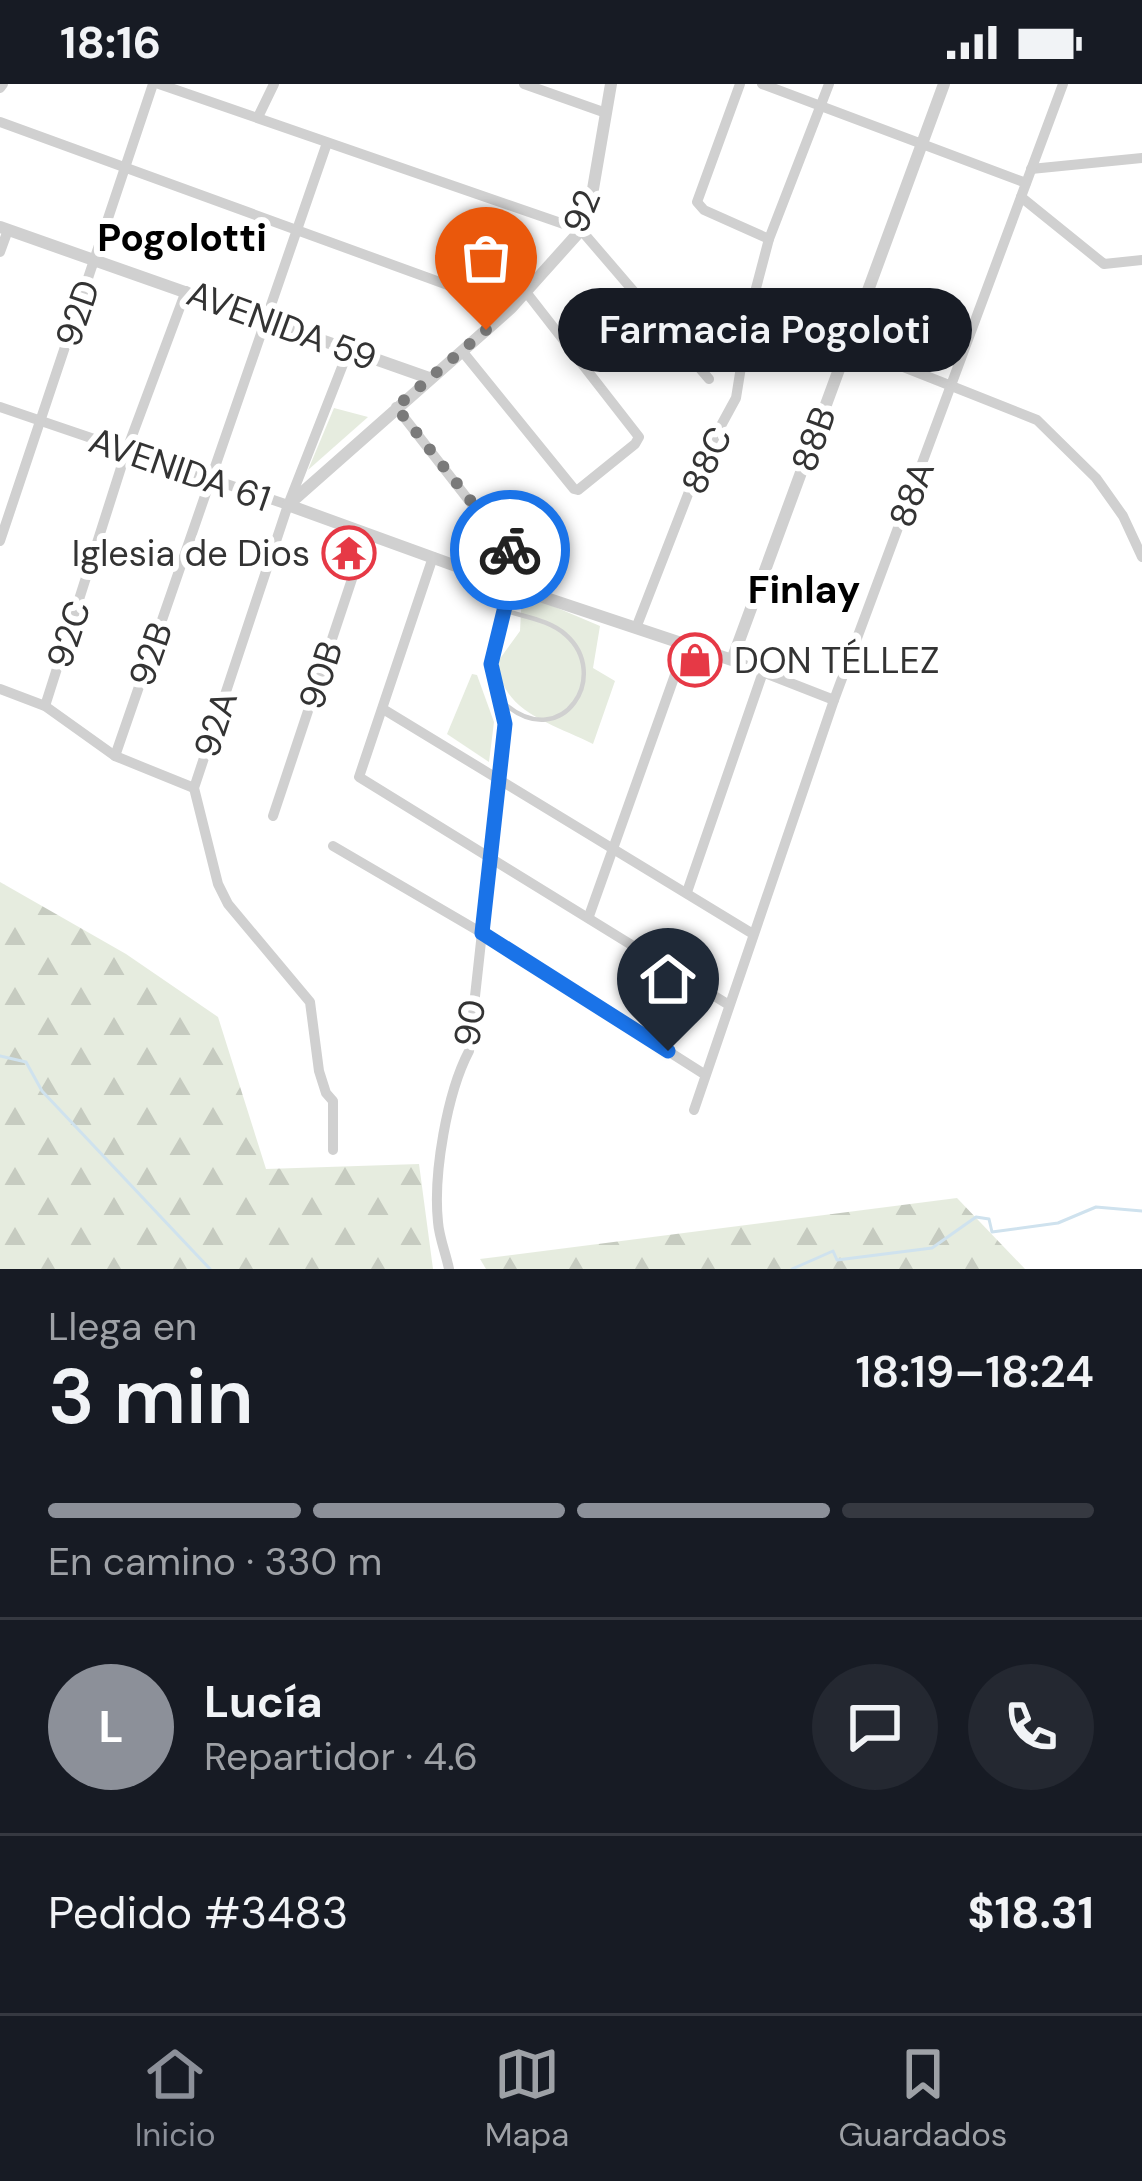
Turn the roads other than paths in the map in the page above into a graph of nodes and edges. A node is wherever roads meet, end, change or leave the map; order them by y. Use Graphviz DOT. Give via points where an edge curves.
graph roads {
  1 [pos="156,84"];
  2 [pos="274,84"];
  3 [pos="524,84"];
  4 [pos="611,84"];
  5 [pos="740,84"];
  6 [pos="762,84"];
  7 [pos="829,84"];
  8 [pos="944,84"];
  9 [pos="1063,84"];
  10 [pos="820,107"];
  11 [pos="606,113"];
  12 [pos="258,117"];
  13 [pos="0,122"];
  14 [pos="327,143"];
  15 [pos="921,144"];
  16 [pos="1142,158"];
  17 [pos="125,169"];
  18 [pos="1031,169"];
  19 [pos="1026,183"];
  20 [pos="1021,197"];
  21 [pos="4,228"];
  22 [pos="298,230"];
  23 [pos="580,230"];
  24 [pos="770,239"];
  25 [pos="0,252"];
  26 [pos="95,260"];
  27 [pos="1142,260"];
  28 [pos="186,291"];
  29 [pos="526,292"];
  30 [pos="511,308"];
  31 [pos="750,311"];
  32 [pos="266,319"];
  33 [pos="848,345"];
  34 [pos="349,349"];
  35 [pos="462,351"];
  36 [pos="429,378"];
  37 [pos="709,379"];
  38 [pos="951,386"];
  39 [pos="0,407"];
  40 [pos="396,407"];
  41 [pos="40,420"];
  42 [pos="126,452"];
  43 [pos="210,481"];
  44 [pos="288,505"];
  45 [pos="367,534"];
  46 [pos="0,541"];
  47 [pos="433,557"];
  48 [pos="1142,557"];
  49 [pos="510,586"];
  50 [pos="503,610"];
  51 [pos="636,628"];
  52 [pos="686,644"];
  53 [pos="732,659"];
  54 [pos="763,672"];
  55 [pos="0,689"];
  56 [pos="501,700"];
  57 [pos="835,700"];
  58 [pos="45,706"];
  59 [pos="383,709"];
  60 [pos="115,757"];
  61 [pos="499,777"];
  62 [pos="194,788"];
  63 [pos="273,816"];
  64 [pos="333,846"];
  65 [pos="615,849"];
  66 [pos="489,857"];
  67 [pos="687,892"];
  68 [pos="589,916"];
  69 [pos="482,933"];
  70 [pos="753,934"];
  71 [pos="729,1005"];
  72 [pos="704,1074"];
  73 [pos="694,1110"];
  74 [pos="333,1150"];
  75 [pos="449,1269"];
  1 -- 12 [label="street"];
  1 -- 17 [label="street, 92D"];
  2 -- 12 [label="street"];
  3 -- 11 [label="street"];
  4 -- 11 [label="street, 92"];
  5 -- 24 [label="street" via="697,202"];
  6 -- 10 [label="street"];
  7 -- 10 [label="street, 88C"];
  8 -- 15 [label="street, 88B"];
  9 -- 18 [label="street, 88A"];
  10 -- 15 [label="street"];
  10 -- 24 [label="street, 88C"];
  11 -- 23 [label="street, 92"];
  12 -- 14 [label="street"];
  13 -- 17 [label="street"];
  14 -- 22 [label="street, 92B"];
  14 -- 23 [label="street"];
  15 -- 19 [label="street"];
  15 -- 33 [label="street, 88B"];
  16 -- 18 [label="street"];
  17 -- 22 [label="street"];
  17 -- 26 [label="street, 92D"];
  18 -- 19 [label="street, 88A"];
  19 -- 20 [label="street, 88A"];
  20 -- 27 [label="street" via="1104,264"];
  20 -- 38 [label="street, 88A"];
  21 -- 25 [label="street"];
  21 -- 26 [label="street, AVENIDA 59"];
  22 -- 30 [label="street"];
  22 -- 32 [label="street, 92B"];
  23 -- 29 [label="street, 92"];
  23 -- 37 [label="street"];
  24 -- 31 [label="street, 88C"];
  26 -- 28 [label="street, AVENIDA 59"];
  26 -- 41 [label="street, 92D"];
  28 -- 32 [label="street, AVENIDA 59"];
  28 -- 42 [label="street, 92C"];
  29 -- 30 [label="street, 92"];
  29 -- 35 [label="street" via="638,437 635,444 574,488"];
  30 -- 35 [label="street, 92"];
  31 -- 33 [label="street"];
  31 -- 51 [label="street, 88C" via="736,398 699,466"];
  32 -- 34 [label="street, AVENIDA 59"];
  32 -- 43 [label="street, 92B"];
  33 -- 38 [label="street"];
  33 -- 53 [label="street, 88B"];
  34 -- 36 [label="street, AVENIDA 59"];
  34 -- 44 [label="street, 92A"];
  35 -- 36 [label="street, 92"];
  36 -- 40 [label="street, 92"];
  38 -- 48 [label="street" via="1036,420 1060,440 1123,516"];
  38 -- 57 [label="street, 88A"];
  39 -- 41 [label="street, AVENIDA 61"];
  40 -- 44 [label="street, 92"];
  40 -- 49 [label="street, 90" via="520,566"];
  41 -- 42 [label="street, AVENIDA 61"];
  41 -- 46 [label="street, 92D"];
  42 -- 43 [label="street, AVENIDA 61"];
  42 -- 58 [label="street, 92C"];
  43 -- 44 [label="street, AVENIDA 61"];
  43 -- 60 [label="street, 92B"];
  44 -- 45 [label="street, AVENIDA 61"];
  44 -- 62 [label="street, 92A"];
  45 -- 47 [label="street, AVENIDA 61"];
  45 -- 63 [label="street, 90B"];
  47 -- 49 [label="street, AVENIDA 61"];
  47 -- 59 [label="street"];
  49 -- 50 [label="street, 90"];
  49 -- 51 [label="street, AVENIDA 61"];
  50 -- 56 [label="street, 90" via="491,664"];
  50 -- 56 [label="lane" via="566,634 583,674 572,710 556,719 523,716"];
  51 -- 52 [label="street, AVENIDA 61"];
  52 -- 53 [label="street, AVENIDA 61"];
  52 -- 65 [label="street"];
  53 -- 54 [label="street, AVENIDA 61"];
  54 -- 57 [label="street, AVENIDA 61"];
  54 -- 67 [label="street"];
  55 -- 58 [label="street"];
  56 -- 61 [label="street, 90"];
  57 -- 70 [label="street, 88A"];
  58 -- 60 [label="street"];
  59 -- 61 [label="street"];
  59 -- 66 [label="street" via="359,777"];
  60 -- 62 [label="street"];
  61 -- 65 [label="street"];
  61 -- 66 [label="street, 90"];
  62 -- 74 [label="street, 92A" via="228,904 310,1002 333,1101"];
  64 -- 69 [label="street"];
  65 -- 67 [label="street"];
  65 -- 68 [label="street"];
  66 -- 68 [label="street"];
  66 -- 69 [label="street, 90"];
  67 -- 70 [label="street"];
  68 -- 71 [label="street"];
  69 -- 72 [label="street"];
  69 -- 75 [label="street, 90" via="469,1051 439,1174 438,1222"];
  70 -- 71 [label="street, 88A"];
  71 -- 72 [label="street, 88A"];
  72 -- 73 [label="street, 88A"];
}
